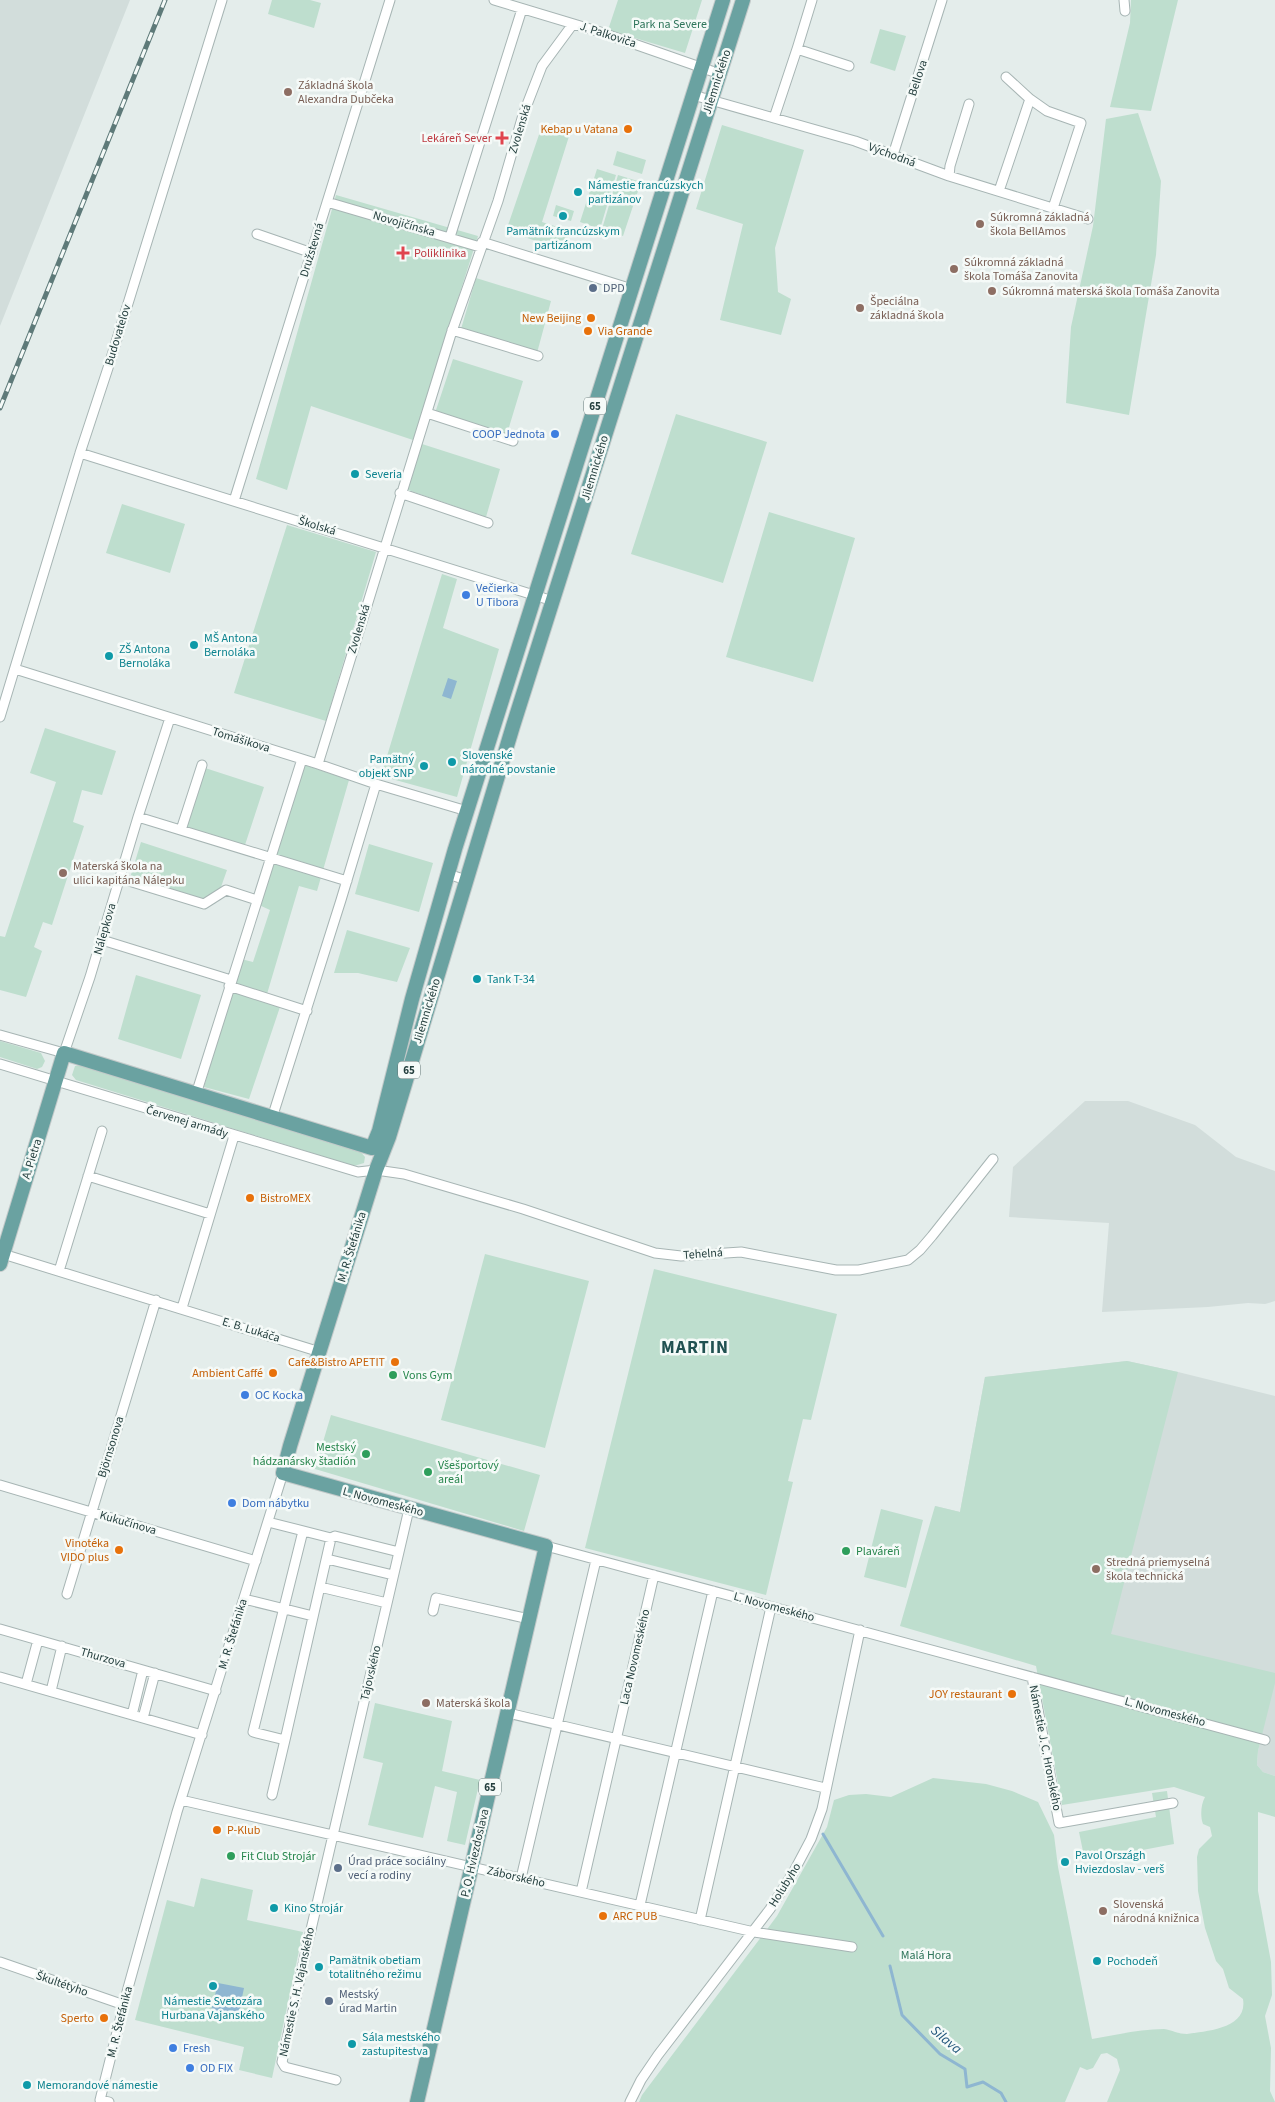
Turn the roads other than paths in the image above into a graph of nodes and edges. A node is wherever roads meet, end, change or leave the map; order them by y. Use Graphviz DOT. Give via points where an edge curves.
graph roads {
  1 [pos="222,0"];
  2 [pos="390,0"];
  3 [pos="494,0"];
  4 [pos="723,0"];
  5 [pos="743,0"];
  6 [pos="812,0"];
  7 [pos="942,0"];
  8 [pos="1124,0"];
  9 [pos="522,8"];
  10 [pos="1125,11"];
  11 [pos="572,24"];
  12 [pos="798,49"];
  13 [pos="849,66"];
  14 [pos="702,68"];
  15 [pos="720,74"];
  16 [pos="1006,77"];
  17 [pos="693,95"];
  18 [pos="1030,99"];
  19 [pos="711,101"];
  20 [pos="969,104"];
  21 [pos="774,118"];
  22 [pos="893,155"];
  23 [pos="949,176"];
  24 [pos="999,191"];
  25 [pos="327,202"];
  26 [pos="1053,208"];
  27 [pos="1088,219"];
  28 [pos="257,234"];
  29 [pos="450,237"];
  30 [pos="481,244"];
  31 [pos="312,253"];
  32 [pos="632,289"];
  33 [pos="452,330"];
  34 [pos="538,356"];
  35 [pos="427,413"];
  36 [pos="512,441"];
  37 [pos="80,453"];
  38 [pos="400,493"];
  39 [pos="234,501"];
  40 [pos="488,523"];
  41 [pos="384,547"];
  42 [pos="535,595"];
  43 [pos="553,601"];
  44 [pos="15,669"];
  45 [pos="0,717"];
  46 [pos="170,718"];
  47 [pos="302,759"];
  48 [pos="318,764"];
  49 [pos="202,765"];
  50 [pos="376,784"];
  51 [pos="467,811"];
  52 [pos="138,817"];
  53 [pos="181,830"];
  54 [pos="271,857"];
  55 [pos="448,874"];
  56 [pos="119,878"];
  57 [pos="466,880"];
  58 [pos="347,881"];
  59 [pos="257,900"];
  60 [pos="102,940"];
  61 [pos="230,983"];
  62 [pos="307,1010"];
  63 [pos="0,1035"];
  64 [pos="64,1053"];
  65 [pos="0,1064"];
  66 [pos="56,1082"];
  67 [pos="198,1095"];
  68 [pos="272,1118"];
  69 [pos="102,1131"];
  70 [pos="234,1136"];
  71 [pos="372,1148"];
  72 [pos="993,1160"];
  73 [pos="376,1170"];
  74 [pos="88,1176"];
  75 [pos="210,1214"];
  76 [pos="2,1259"];
  77 [pos="59,1271"];
  78 [pos="156,1300"];
  79 [pos="182,1308"];
  80 [pos="320,1352"];
  81 [pos="283,1473"];
  82 [pos="0,1485"];
  83 [pos="409,1509"];
  84 [pos="91,1512"];
  85 [pos="268,1522"];
  86 [pos="303,1531"];
  87 [pos="331,1538"];
  88 [pos="546,1546"];
  89 [pos="399,1552"];
  90 [pos="327,1559"];
  91 [pos="596,1560"];
  92 [pos="256,1561"];
  93 [pos="393,1575"];
  94 [pos="654,1575"];
  95 [pos="320,1587"];
  96 [pos="713,1591"];
  97 [pos="67,1594"];
  98 [pos="244,1600"];
  99 [pos="387,1603"];
  100 [pos="771,1607"];
  101 [pos="282,1609"];
  102 [pos="433,1611"];
  103 [pos="313,1616"];
  104 [pos="529,1620"];
  105 [pos="0,1629"];
  106 [pos="860,1630"];
  107 [pos="38,1640"];
  108 [pos="62,1646"];
  109 [pos="143,1670"];
  110 [pos="155,1673"];
  111 [pos="0,1677"];
  112 [pos="1032,1677"];
  113 [pos="26,1684"];
  114 [pos="51,1691"];
  115 [pos="216,1691"];
  116 [pos="508,1713"];
  117 [pos="132,1714"];
  118 [pos="143,1718"];
  119 [pos="556,1725"];
  120 [pos="202,1735"];
  121 [pos="615,1739"];
  122 [pos="286,1740"];
  123 [pos="1265,1740"];
  124 [pos="675,1753"];
  125 [pos="734,1767"];
  126 [pos="825,1788"];
  127 [pos="272,1795"];
  128 [pos="181,1800"];
  129 [pos="1173,1803"];
  130 [pos="333,1836"];
  131 [pos="472,1867"];
  132 [pos="521,1878"];
  133 [pos="581,1892"];
  134 [pos="640,1905"];
  135 [pos="700,1920"];
  136 [pos="754,1932"];
  137 [pos="852,1947"];
  138 [pos="0,1962"];
  139 [pos="124,2005"];
  140 [pos="336,2080"];
  141 [pos="104,2101"];
  142 [pos="417,2102"];
  143 [pos="630,2102"];
  1 -- 37 [label="street, Budovateľov"];
  2 -- 25 [label="street, Družstevná"];
  3 -- 9 [label="street, J. Palkoviča"];
  4 -- 14 [label="main road, Jilemnického / 65"];
  5 -- 15 [label="main road, Jilemnického / 65"];
  6 -- 12 [label="street"];
  7 -- 22 [label="street, Bellova"];
  8 -- 10 [label="street"];
  9 -- 11 [label="street, J. Palkoviča"];
  9 -- 29 [label="street"];
  11 -- 14 [label="street, J. Palkoviča"];
  11 -- 30 [label="street, Zvolenská" via="534,83 498,201"];
  12 -- 13 [label="street"];
  12 -- 21 [label="street"];
  14 -- 15 [label="street, J. Palkoviča"];
  14 -- 17 [label="main road, Jilemnického / 65"];
  15 -- 19 [label="main road, Jilemnického / 65"];
  16 -- 18 [label="street"];
  17 -- 19 [label="street, Východná"];
  17 -- 32 [label="main road, Jilemnického / 65"];
  18 -- 24 [label="street"];
  18 -- 26 [label="street" via="1047,110 1081,123"];
  19 -- 21 [label="street, Východná"];
  19 -- 43 [label="main road, Jilemnického / 65"];
  20 -- 23 [label="street"];
  21 -- 22 [label="street, Východná"];
  22 -- 23 [label="street, Východná"];
  23 -- 24 [label="street, Východná"];
  24 -- 26 [label="street, Východná"];
  25 -- 29 [label="street, Novojičínska"];
  25 -- 31 [label="street, Družstevná"];
  26 -- 27 [label="street, Východná"];
  28 -- 31 [label="street"];
  29 -- 30 [label="street, Novojičínska"];
  30 -- 32 [label="street"];
  30 -- 33 [label="street, Zvolenská"];
  31 -- 39 [label="street, Družstevná"];
  32 -- 42 [label="main road, Jilemnického / 65"];
  33 -- 34 [label="street"];
  33 -- 35 [label="street, Zvolenská"];
  35 -- 36 [label="street"];
  35 -- 38 [label="street, Zvolenská"];
  37 -- 39 [label="street, Školská"];
  37 -- 44 [label="street, Budovateľov"];
  38 -- 40 [label="street"];
  38 -- 41 [label="street, Zvolenská"];
  39 -- 41 [label="street, Školská"];
  41 -- 42 [label="street, Školská"];
  41 -- 48 [label="street, Zvolenská"];
  42 -- 43 [label="street, Školská"];
  42 -- 51 [label="main road, Jilemnického / 65"];
  43 -- 57 [label="main road, Jilemnického / 65"];
  44 -- 45 [label="street, Budovateľov"];
  44 -- 46 [label="street, Tomášikova"];
  46 -- 47 [label="street, Tomášikova"];
  46 -- 52 [label="street, Nálepkova"];
  47 -- 48 [label="street, Tomášikova"];
  47 -- 54 [label="street"];
  48 -- 50 [label="street, Tomášikova"];
  49 -- 53 [label="street"];
  50 -- 51 [label="street, Tomášikova"];
  50 -- 58 [label="street"];
  51 -- 55 [label="main road, Jilemnického / 65"];
  52 -- 53 [label="street"];
  52 -- 56 [label="street, Nálepkova"];
  53 -- 54 [label="street"];
  54 -- 58 [label="street"];
  54 -- 59 [label="street"];
  55 -- 57 [label="street"];
  55 -- 71 [label="main road, Jilemnického / 65"];
  56 -- 59 [label="street" via="204,904 226,890"];
  56 -- 60 [label="street, Nálepkova"];
  57 -- 73 [label="main road, Jilemnického / 65" via="392,1128"];
  58 -- 62 [label="street"];
  59 -- 61 [label="street"];
  60 -- 61 [label="street"];
  60 -- 64 [label="street, Nálepkova"];
  61 -- 62 [label="street"];
  61 -- 67 [label="street"];
  62 -- 68 [label="street"];
  63 -- 64 [label="street"];
  64 -- 66 [label="main road, A. Pietra"];
  64 -- 67 [label="main road"];
  65 -- 66 [label="street, Červenej armády"];
  66 -- 70 [label="street, Červenej armády"];
  66 -- 76 [label="main road, A. Pietra"];
  67 -- 68 [label="main road"];
  68 -- 71 [label="main road"];
  69 -- 74 [label="street"];
  70 -- 73 [label="street, Červenej armády" via="358,1172"];
  70 -- 75 [label="street"];
  71 -- 73 [label="main road"];
  72 -- 73 [label="street, Tehelná" via="932,1236 908,1260 844,1270 741,1252 680,1256 655,1253 523,1209 404,1174"];
  73 -- 80 [label="main road, M. R. Štefánika / 65"];
  74 -- 75 [label="street"];
  74 -- 77 [label="street"];
  75 -- 79 [label="street"];
  76 -- 77 [label="street, E. B. Lukáča"];
  77 -- 78 [label="street, E. B. Lukáča"];
  78 -- 79 [label="street, E. B. Lukáča"];
  78 -- 84 [label="street, Björnsonova"];
  79 -- 80 [label="street, E. B. Lukáča"];
  80 -- 81 [label="main road, M. R. Štefánika / 65"];
  81 -- 83 [label="main road, L. Novomeského"];
  81 -- 85 [label="street, M. R. Štefánika"];
  82 -- 84 [label="street, Kukučínova"];
  83 -- 88 [label="main road, L. Novomeského"];
  83 -- 89 [label="street, Tajovského"];
  84 -- 92 [label="street, Kukučínova"];
  84 -- 97 [label="street, Björnsonova"];
  85 -- 86 [label="street"];
  85 -- 92 [label="street, M. R. Štefánika"];
  86 -- 87 [label="street"];
  86 -- 101 [label="street"];
  87 -- 89 [label="street" via="335,1536"];
  87 -- 90 [label="street"];
  88 -- 91 [label="street, L. Novomeského"];
  88 -- 104 [label="main road, P. O. Hviezdoslava / 65"];
  89 -- 93 [label="street, Tajovského"];
  90 -- 93 [label="street"];
  90 -- 95 [label="street"];
  91 -- 94 [label="street, L. Novomeského"];
  91 -- 119 [label="street"];
  92 -- 98 [label="street, M. R. Štefánika"];
  93 -- 99 [label="street, Tajovského"];
  94 -- 96 [label="street, L. Novomeského"];
  94 -- 121 [label="street, Laca Novomeského"];
  95 -- 99 [label="street"];
  95 -- 103 [label="street"];
  96 -- 100 [label="street, L. Novomeského"];
  96 -- 124 [label="street"];
  98 -- 101 [label="street"];
  98 -- 115 [label="street, M. R. Štefánika"];
  99 -- 130 [label="street, Tajovského"];
  100 -- 106 [label="street, L. Novomeského"];
  100 -- 125 [label="street"];
  101 -- 103 [label="street"];
  101 -- 122 [label="street" via="254,1732"];
  102 -- 104 [label="street" via="436,1598"];
  103 -- 122 [label="street"];
  104 -- 116 [label="main road, P. O. Hviezdoslava / 65"];
  105 -- 107 [label="street, Thurzova"];
  106 -- 112 [label="street, L. Novomeského"];
  106 -- 126 [label="street, Holubyho"];
  107 -- 108 [label="street, Thurzova"];
  107 -- 113 [label="street"];
  108 -- 109 [label="street, Thurzova"];
  108 -- 114 [label="street"];
  109 -- 110 [label="street, Thurzova"];
  109 -- 117 [label="street"];
  110 -- 115 [label="street, Thurzova"];
  110 -- 118 [label="street"];
  111 -- 113 [label="street"];
  112 -- 123 [label="street, L. Novomeského"];
  112 -- 129 [label="street, Námestie J. C. Hronského" via="1059,1823"];
  113 -- 114 [label="street"];
  114 -- 117 [label="street"];
  115 -- 120 [label="street, M. R. Štefánika"];
  116 -- 119 [label="street"];
  116 -- 131 [label="main road, P. O. Hviezdoslava / 65"];
  117 -- 118 [label="street"];
  118 -- 120 [label="street"];
  119 -- 121 [label="street"];
  119 -- 132 [label="street"];
  120 -- 128 [label="street, M. R. Štefánika"];
  121 -- 124 [label="street"];
  121 -- 133 [label="street, Laca Novomeského"];
  122 -- 127 [label="street"];
  124 -- 125 [label="street"];
  124 -- 134 [label="street"];
  125 -- 126 [label="street"];
  125 -- 135 [label="street"];
  126 -- 136 [label="street, Holubyho" via="818,1822 808,1846 786,1886"];
  128 -- 130 [label="street, Záborského"];
  128 -- 139 [label="street, M. R. Štefánika"];
  130 -- 131 [label="street, Záborského"];
  130 -- 140 [label="street, Námestie S. H. Vajanského" via="282,2062 286,2067"];
  131 -- 132 [label="street, Záborského"];
  131 -- 142 [label="main road, P. O. Hviezdoslava / 65"];
  132 -- 133 [label="street, Záborského"];
  133 -- 134 [label="street, Záborského"];
  134 -- 135 [label="street, Záborského"];
  135 -- 136 [label="street, Záborského"];
  136 -- 137 [label="street, Záborského"];
  136 -- 143 [label="street, Holubyho" via="658,2054"];
  138 -- 139 [label="street, Škultétyho"];
  139 -- 141 [label="street, M. R. Štefánika"];
}
